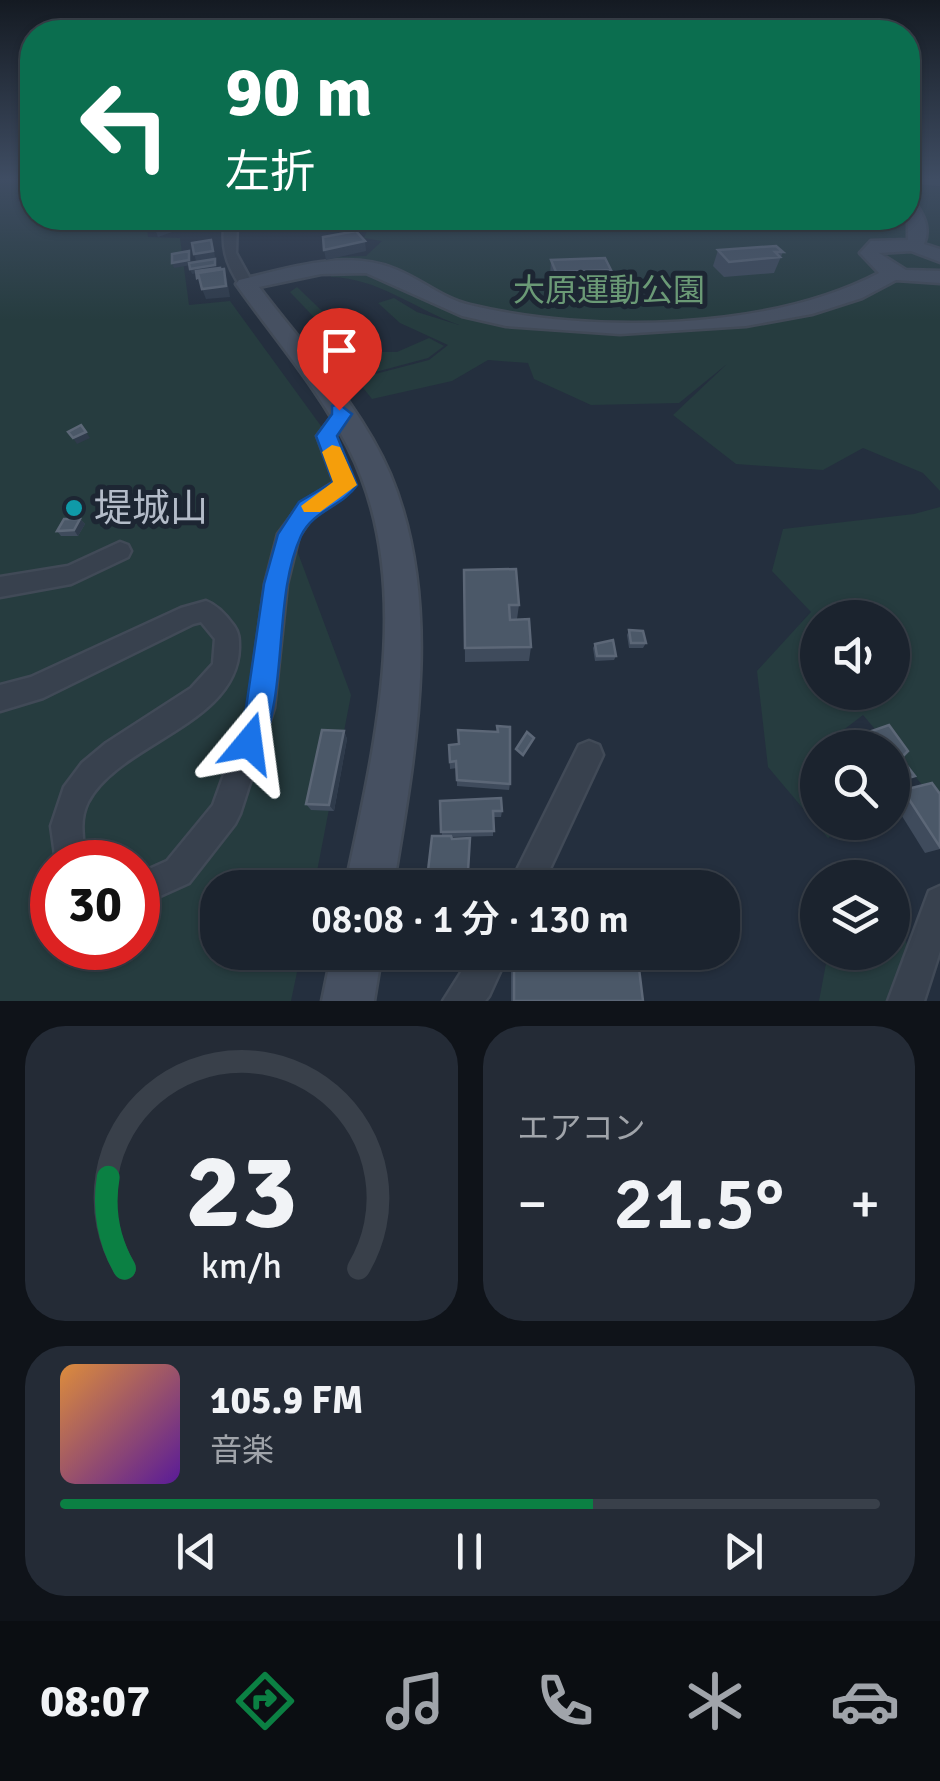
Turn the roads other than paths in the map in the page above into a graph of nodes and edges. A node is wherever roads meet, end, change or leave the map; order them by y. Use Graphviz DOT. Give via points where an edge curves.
graph roads {
  1 [pos="229,230"];
  2 [pos="919,230"];
  3 [pos="914,246"];
  4 [pos="940,256"];
  5 [pos="894,272"];
  6 [pos="940,278"];
  7 [pos="246,284"];
  8 [pos="342,414"];
  9 [pos="120,552"];
  10 [pos="0,587"];
  11 [pos="0,698"];
  12 [pos="589,755"];
  13 [pos="70,840"];
  14 [pos="372,870"];
  15 [pos="533,870"];
  16 [pos="160,880"];
  17 [pos="940,902"];
  18 [pos="354,970"];
  19 [pos="484,970"];
  20 [pos="348,1001"];
  21 [pos="460,1001"];
  22 [pos="906,1001"];
  1 -- 7 [label="street" via="229,260"];
  2 -- 3 [label="street"];
  3 -- 4 [label="street"];
  3 -- 5 [label="street" via="871,248 872,259"];
  5 -- 6 [label="street"];
  5 -- 7 [label="street" via="860,291 768,316 648,326 529,321 460,310 369,267 329,267"];
  7 -- 8 [label="street"];
  8 -- 14 [label="street" via="376,475 391,524 400,599 401,671"];
  8 -- 16 [label="street" via="326,436 346,485 308,508 290,534 276,584 261,708 226,814 178,872"];
  9 -- 10 [label="street" via="71,575"];
  11 -- 13 [label="street" via="34,690 189,615 206,611 228,636 224,670 197,698 99,762 68,805"];
  12 -- 15 [label="street"];
  17 -- 22 [label="street"];
  18 -- 20 [label="street"];
  19 -- 21 [label="street"];
}
